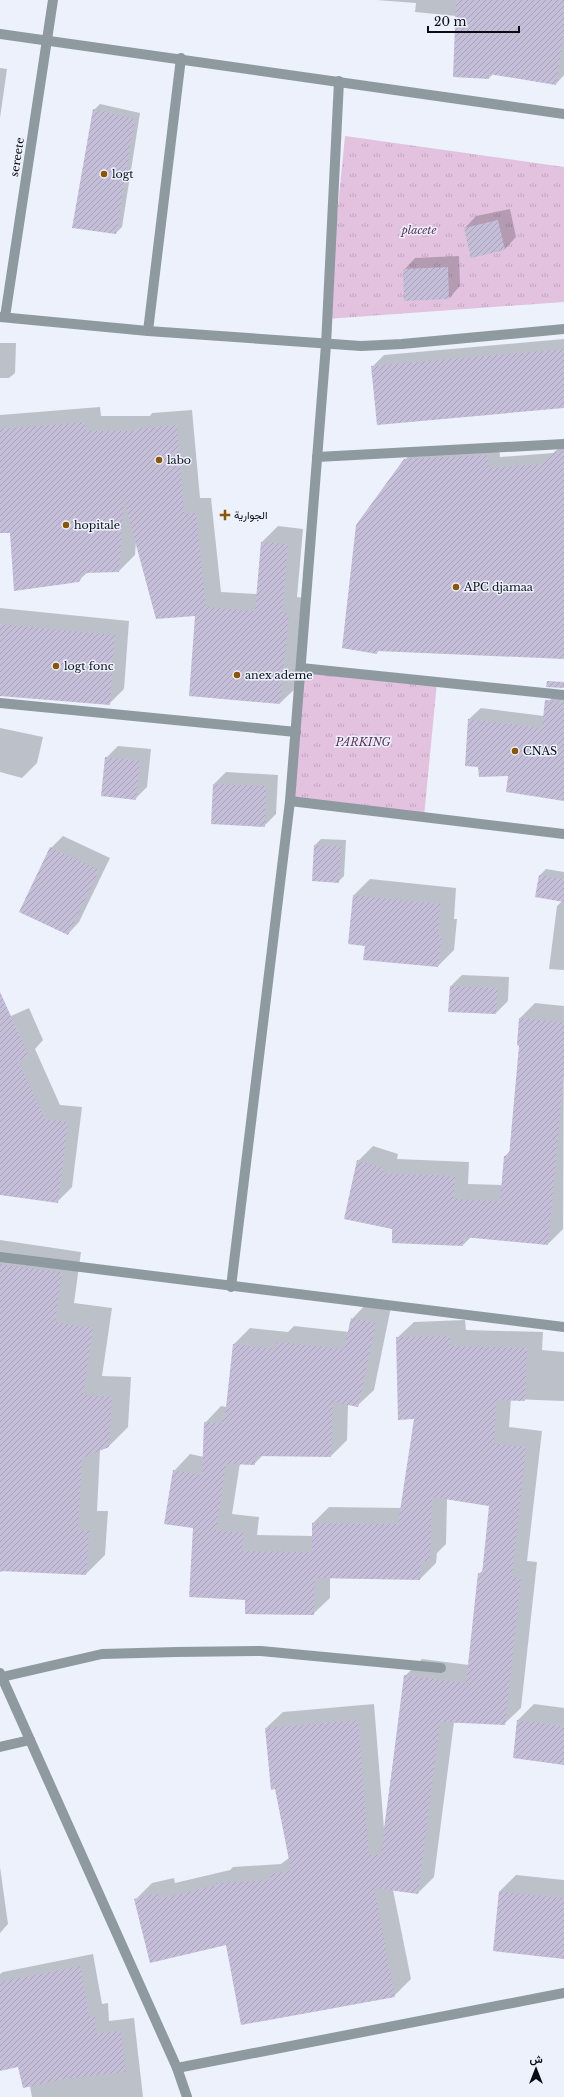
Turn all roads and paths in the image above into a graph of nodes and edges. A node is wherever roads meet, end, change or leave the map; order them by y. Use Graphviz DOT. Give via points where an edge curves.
graph roads {
  1 [pos="53,0"];
  2 [pos="0,34"];
  3 [pos="47,41"];
  4 [pos="181,58"];
  5 [pos="339,81"];
  6 [pos="564,114"];
  7 [pos="3,317"];
  8 [pos="564,329"];
  9 [pos="148,331"];
  10 [pos="326,345"];
  11 [pos="564,444"];
  12 [pos="317,457"];
  13 [pos="301,668"];
  14 [pos="564,695"];
  15 [pos="0,703"];
  16 [pos="296,732"];
  17 [pos="290,801"];
  18 [pos="564,834"];
  19 [pos="0,1257"];
  20 [pos="231,1287"];
  21 [pos="564,1327"];
  22 [pos="441,1668"];
  23 [pos="1,1675"];
  24 [pos="30,1740"];
  25 [pos="0,1747"];
  26 [pos="564,1993"];
  27 [pos="178,2068"];
  28 [pos="187,2097"];
  1 -- 3 [label="street, sereete"];
  2 -- 3 [label="street"];
  3 -- 4 [label="street"];
  3 -- 7 [label="street, sereete"];
  4 -- 5 [label="street"];
  4 -- 9 [label="street"];
  5 -- 6 [label="street"];
  5 -- 10 [label="street"];
  7 -- 9 [label="street"];
  8 -- 10 [label="street" via="402,344"];
  9 -- 10 [label="street"];
  10 -- 12 [label="street"];
  11 -- 12 [label="street"];
  12 -- 13 [label="street"];
  13 -- 14 [label="street"];
  13 -- 16 [label="street"];
  15 -- 16 [label="street"];
  16 -- 17 [label="street"];
  17 -- 18 [label="street"];
  17 -- 20 [label="street"];
  19 -- 20 [label="street"];
  20 -- 21 [label="street"];
  22 -- 23 [label="street" via="261,1651 176,1652 102,1654"];
  23 -- 24 [label="street"];
  24 -- 25 [label="street"];
  24 -- 27 [label="street"];
  26 -- 27 [label="street"];
  27 -- 28 [label="street"];
}
